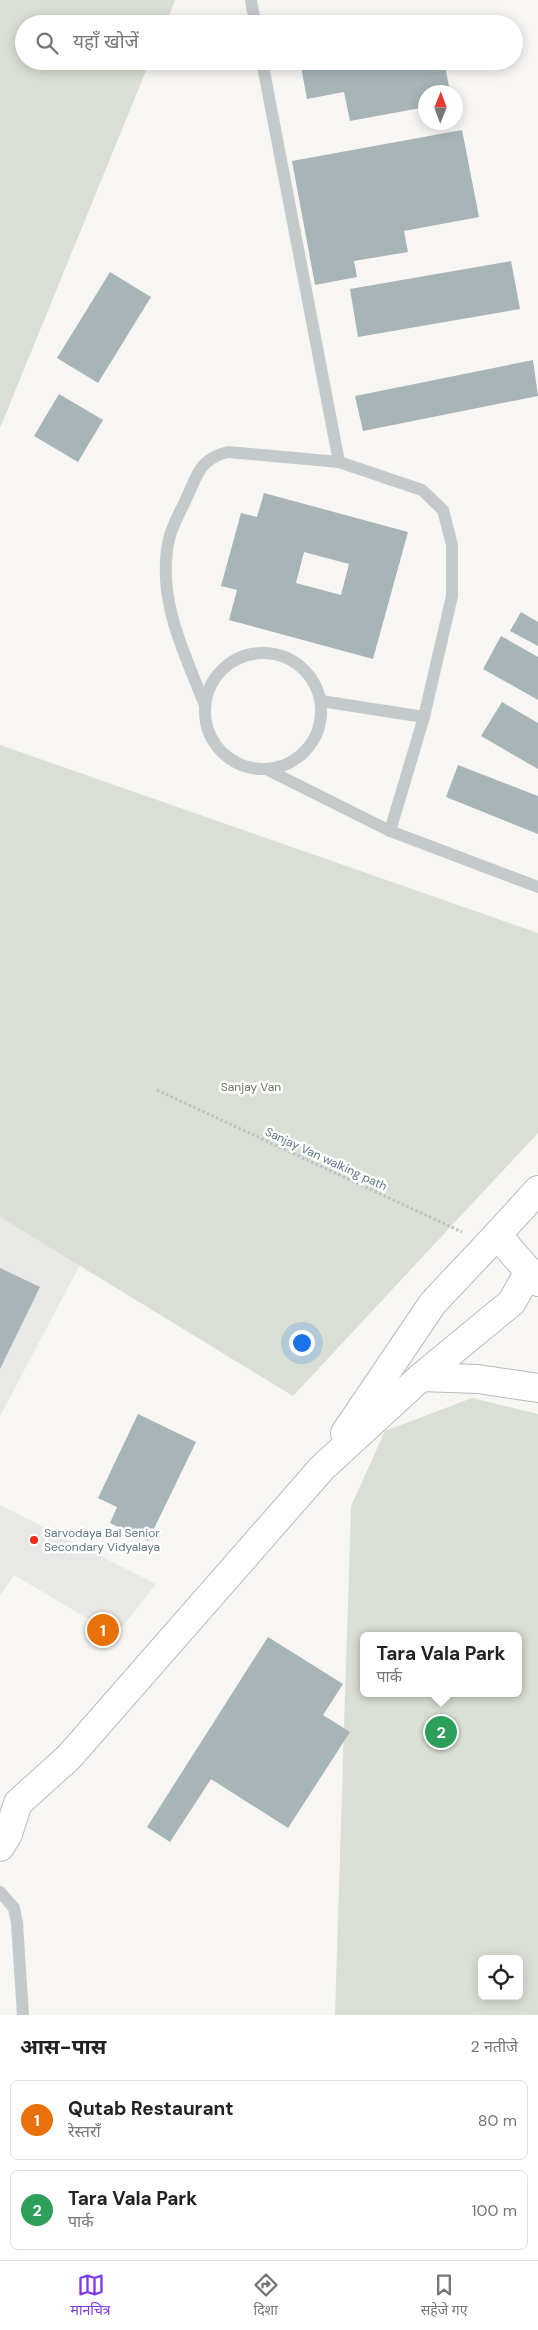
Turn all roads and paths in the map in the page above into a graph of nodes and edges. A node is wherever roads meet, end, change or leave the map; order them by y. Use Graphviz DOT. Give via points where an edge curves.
graph roads {
  1 [pos="251,0"];
  2 [pos="254,15"];
  3 [pos="264,70"];
  4 [pos="339,462"];
  5 [pos="321,701"];
  6 [pos="205,704"];
  7 [pos="424,716"];
  8 [pos="268,770"];
  9 [pos="390,831"];
  10 [pos="538,887"];
  11 [pos="157,1090"];
  12 [pos="536,1195"];
  13 [pos="493,1240"];
  14 [pos="535,1272"];
  15 [pos="422,1377"];
  16 [pos="538,1388"];
  17 [pos="322,1468"];
  18 [pos="9,1799"];
  19 [pos="0,1847"];
  20 [pos="0,1892"];
  21 [pos="23,2015"];
  1 -- 2 [label="lane"];
  3 -- 4 [label="lane"];
  4 -- 6 [label="lane" via="228,452 213,456 200,467 169,538 165,572 178,639"];
  4 -- 7 [label="lane" via="422,490 443,510 452,545 452,596"];
  5 -- 6 [label="lane" via="315,683 304,669 288,658 271,653 252,654 235,660 210,687"];
  5 -- 7 [label="lane"];
  5 -- 8 [label="lane" via="316,739 287,765"];
  6 -- 8 [label="lane" via="209,730 222,752 235,762"];
  7 -- 9 [label="lane"];
  8 -- 9 [label="lane"];
  9 -- 10 [label="lane"];
  11 -- 13 [label="path, Sanjay Van walking path"];
  12 -- 13 [label="main road"];
  13 -- 14 [label="main road"];
  13 -- 17 [label="main road" via="433,1303"];
  14 -- 15 [label="main road" via="512,1302"];
  15 -- 16 [label="main road" via="478,1379"];
  15 -- 17 [label="main road"];
  17 -- 18 [label="main road" via="69,1757"];
  18 -- 19 [label="main road" via="8,1834"];
  20 -- 21 [label="lane" via="14,1908 17,1923"];
}
